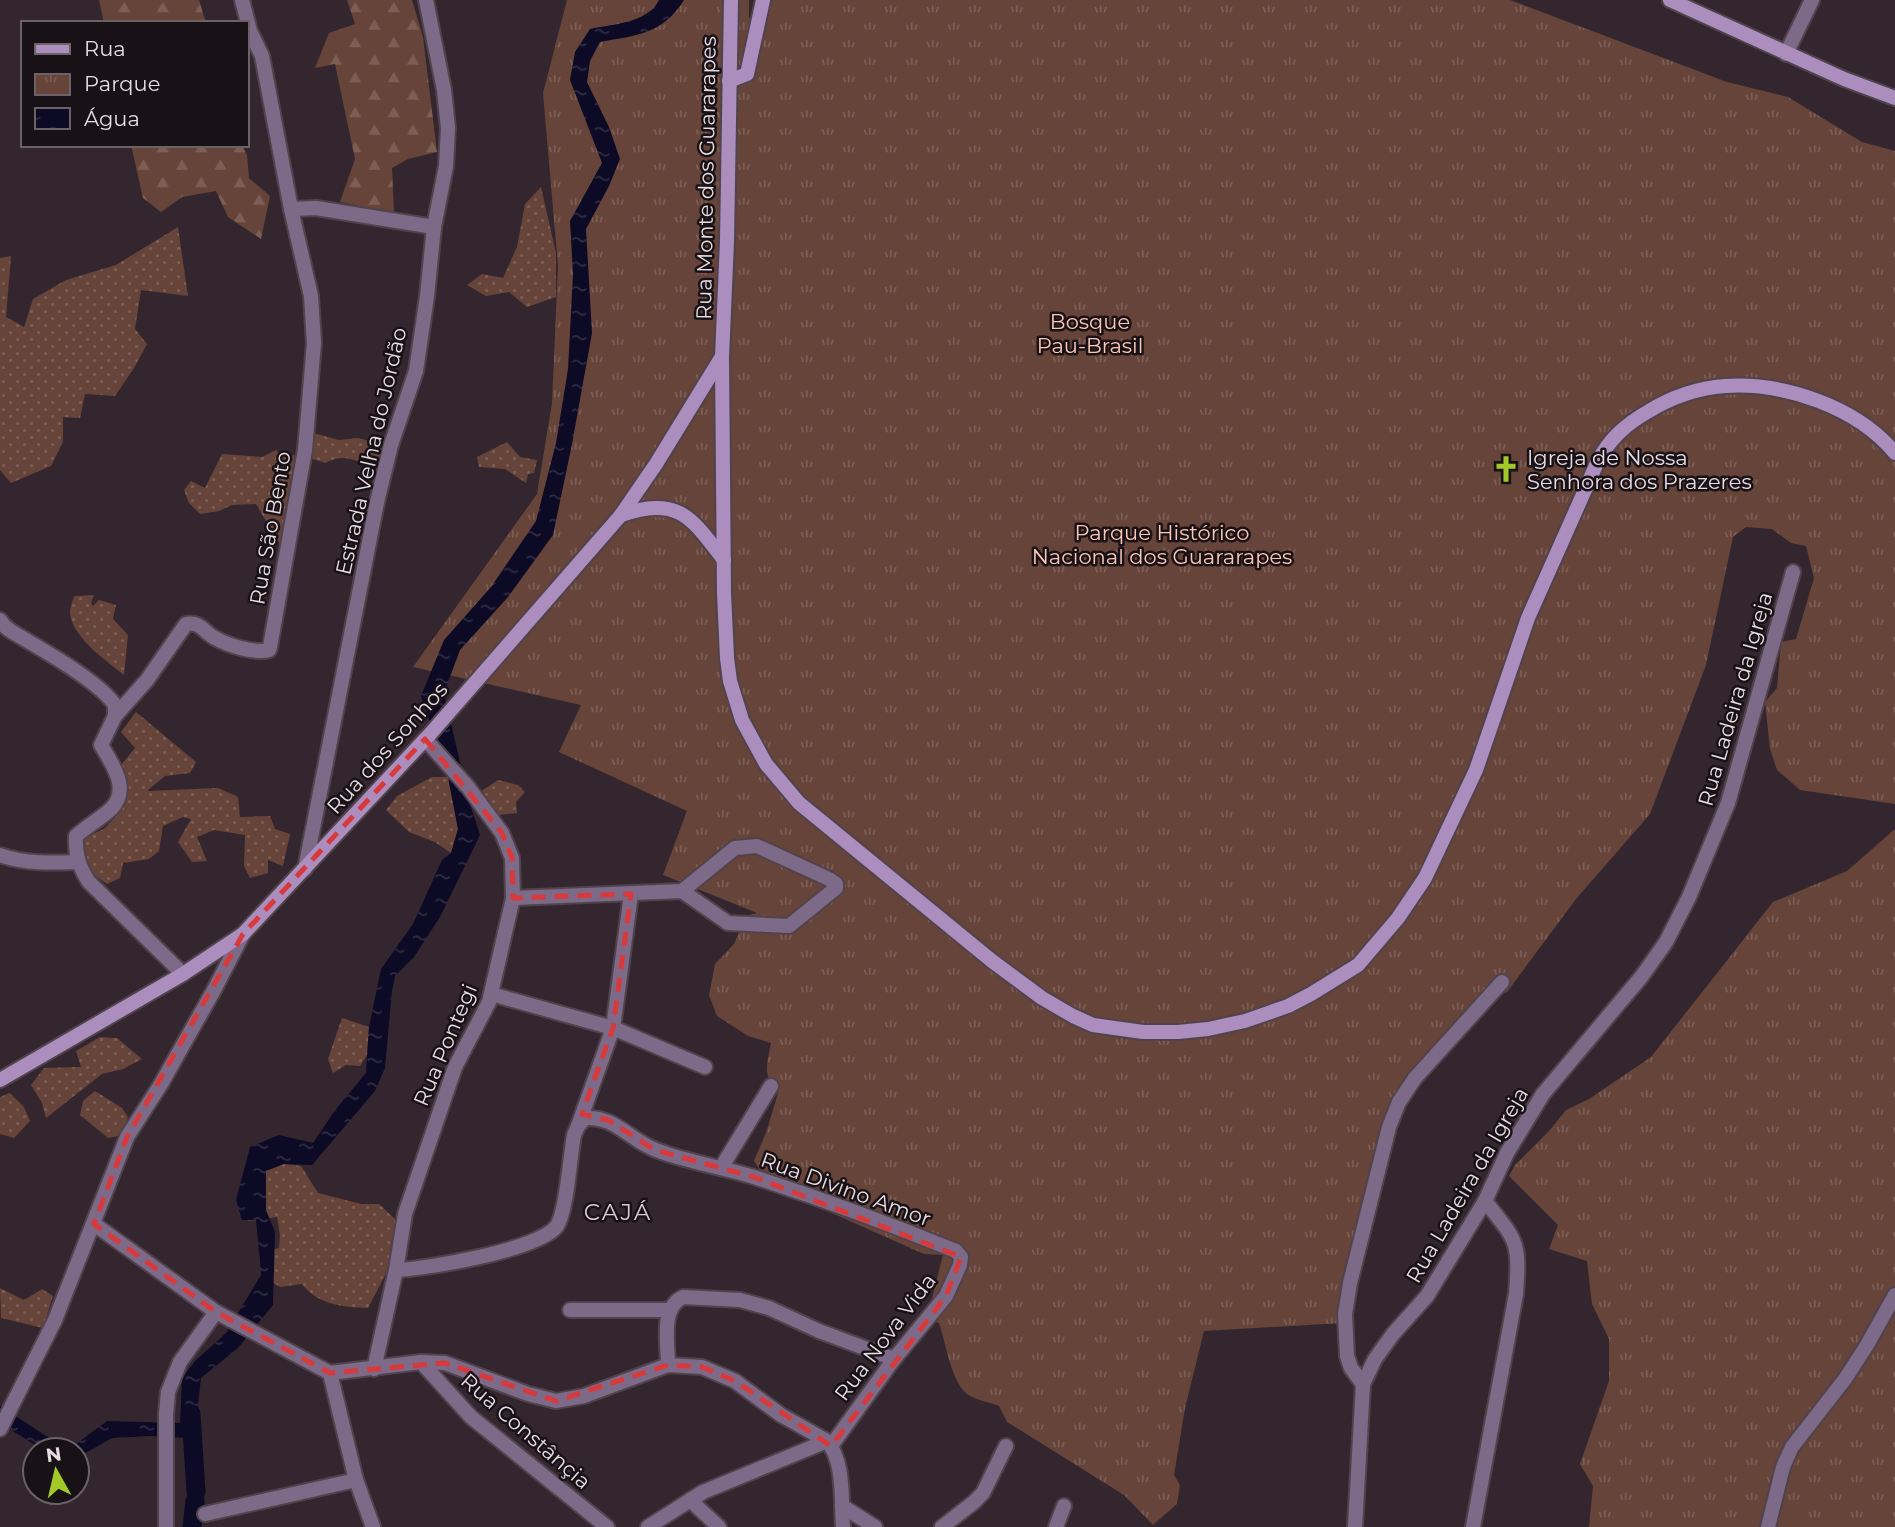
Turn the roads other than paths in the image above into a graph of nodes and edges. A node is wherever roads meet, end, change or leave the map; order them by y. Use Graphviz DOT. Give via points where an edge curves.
graph roads {
  1 [pos="242,0"];
  2 [pos="426,0"];
  3 [pos="731,0"];
  4 [pos="764,0"];
  5 [pos="1670,0"];
  6 [pos="1812,0"];
  7 [pos="247,21"];
  8 [pos="248,23"];
  9 [pos="1786,54"];
  10 [pos="729,81"];
  11 [pos="1895,98"];
  12 [pos="291,209"];
  13 [pos="434,227"];
  14 [pos="722,357"];
  15 [pos="1895,453"];
  16 [pos="621,515"];
  17 [pos="724,560"];
  18 [pos="1793,572"];
  19 [pos="0,620"];
  20 [pos="115,716"];
  21 [pos="430,740"];
  22 [pos="0,855"];
  23 [pos="78,862"];
  24 [pos="305,869"];
  25 [pos="682,891"];
  26 [pos="631,894"];
  27 [pos="513,898"];
  28 [pos="243,934"];
  29 [pos="183,974"];
  30 [pos="1503,982"];
  31 [pos="491,994"];
  32 [pos="613,1028"];
  33 [pos="705,1067"];
  34 [pos="0,1080"];
  35 [pos="771,1086"];
  36 [pos="578,1126"];
  37 [pos="721,1168"];
  38 [pos="1485,1201"];
  39 [pos="94,1224"];
  40 [pos="956,1251"];
  41 [pos="396,1270"];
  42 [pos="1895,1295"];
  43 [pos="570,1310"];
  44 [pos="668,1310"];
  45 [pos="223,1316"];
  46 [pos="894,1359"];
  47 [pos="421,1362"];
  48 [pos="668,1365"];
  49 [pos="374,1369"];
  50 [pos="330,1373"];
  51 [pos="1363,1384"];
  52 [pos="0,1429"];
  53 [pos="829,1443"];
  54 [pos="1006,1446"];
  55 [pos="356,1480"];
  56 [pos="690,1500"];
  57 [pos="842,1506"];
  58 [pos="1064,1506"];
  59 [pos="205,1514"];
  60 [pos="166,1527"];
  61 [pos="373,1527"];
  62 [pos="607,1527"];
  63 [pos="648,1527"];
  64 [pos="719,1527"];
  65 [pos="843,1527"];
  66 [pos="875,1527"];
  67 [pos="942,1527"];
  68 [pos="1056,1527"];
  69 [pos="1355,1527"];
  70 [pos="1473,1527"];
  71 [pos="1768,1527"];
  1 -- 7 [label="street, Rua São Bento"];
  2 -- 13 [label="street, Estrada Velha do Jordão" via="448,128"];
  3 -- 10 [label="main road, Rua Monte dos Guararapes"];
  4 -- 10 [label="main road" via="747,74"];
  5 -- 9 [label="main road"];
  6 -- 9 [label="street"];
  8 -- 12 [label="street, Rua São Bento" via="262,56"];
  9 -- 11 [label="main road"];
  10 -- 14 [label="main road, Rua Monte dos Guararapes"];
  12 -- 13 [label="street" via="316,208"];
  12 -- 20 [label="street, Rua São Bento" via="311,296 314,343 305,450 270,647 262,652 225,643 193,622 186,624"];
  13 -- 24 [label="street, Estrada Velha do Jordão" via="416,371 376,502"];
  14 -- 16 [label="main road, Rua dos Sonhos"];
  14 -- 17 [label="main road, Rua Monte dos Guararapes"];
  15 -- 17 [label="main road, Rua Monte dos Guararapes" via="1862,424 1832,407 1793,393 1753,386 1694,391 1665,401 1620,430 1602,452 1528,618 1476,770 1425,878 1398,918 1359,965 1311,994 1245,1021 1178,1032 1093,1025 1042,998 799,803 766,764 736,702 726,658"];
  16 -- 17 [label="main road" via="653,506 676,511 696,524"];
  16 -- 21 [label="main road, Rua dos Sonhos"];
  18 -- 38 [label="street, Rua Ladeira da Igreja" via="1728,803 1689,897 1642,976 1543,1094 1507,1153"];
  19 -- 20 [label="street" via="104,693 115,705"];
  20 -- 23 [label="street" via="101,745 118,772 120,792 112,808 76,836"];
  21 -- 24 [label="main road, Rua dos Sonhos"];
  21 -- 27 [label="street, Rua Pontegi" via="502,833 512,858"];
  22 -- 23 [label="street" via="38,863"];
  23 -- 29 [label="street" via="89,882"];
  24 -- 28 [label="main road, Rua dos Sonhos"];
  25 -- 25 [label="street" via="728,923 789,926 836,884 757,846 736,848"];
  25 -- 26 [label="street"];
  26 -- 27 [label="street"];
  26 -- 32 [label="street"];
  27 -- 31 [label="street, Rua Pontegi"];
  28 -- 29 [label="main road, Rua dos Sonhos"];
  28 -- 39 [label="street" via="127,1137"];
  29 -- 34 [label="main road, Rua dos Sonhos"];
  30 -- 51 [label="street" via="1415,1078 1389,1127 1345,1314 1347,1356"];
  31 -- 32 [label="street"];
  31 -- 41 [label="street, Rua Pontegi" via="444,1095 405,1214"];
  32 -- 33 [label="street"];
  32 -- 36 [label="street"];
  35 -- 37 [label="street, Rua Divino Amor"];
  36 -- 37 [label="street, Rua Divino Amor" via="584,1118 608,1120 655,1150"];
  36 -- 41 [label="street" via="563,1205 552,1230 513,1248"];
  37 -- 40 [label="street, Rua Divino Amor"];
  38 -- 51 [label="street, Rua Ladeira da Igreja" via="1427,1296 1393,1334"];
  38 -- 70 [label="street" via="1512,1235 1518,1250 1518,1272"];
  39 -- 45 [label="street"];
  39 -- 52 [label="street" via="55,1320"];
  40 -- 46 [label="street, Rua Nova Vida" via="961,1265 946,1296"];
  41 -- 49 [label="street, Rua Pontegi"];
  42 -- 71 [label="street" via="1845,1379 1792,1447"];
  43 -- 44 [label="street"];
  44 -- 46 [label="street" via="683,1297 740,1300"];
  44 -- 48 [label="street"];
  45 -- 50 [label="street"];
  45 -- 60 [label="street" via="180,1362 168,1392"];
  46 -- 53 [label="street, Rua Nova Vida"];
  47 -- 48 [label="street" via="445,1363 556,1401 584,1396"];
  47 -- 49 [label="street"];
  47 -- 62 [label="street, Rua Constânçia" via="471,1417"];
  48 -- 53 [label="street" via="702,1367 736,1381"];
  49 -- 50 [label="street"];
  50 -- 55 [label="street"];
  51 -- 69 [label="street, Rua Ladeira da Igreja"];
  53 -- 56 [label="street"];
  53 -- 57 [label="street" via="839,1474"];
  54 -- 67 [label="street" via="983,1493"];
  55 -- 59 [label="street"];
  55 -- 61 [label="street"];
  56 -- 63 [label="street"];
  56 -- 64 [label="street"];
  57 -- 65 [label="street"];
  57 -- 66 [label="street"];
  58 -- 68 [label="street"];
}
